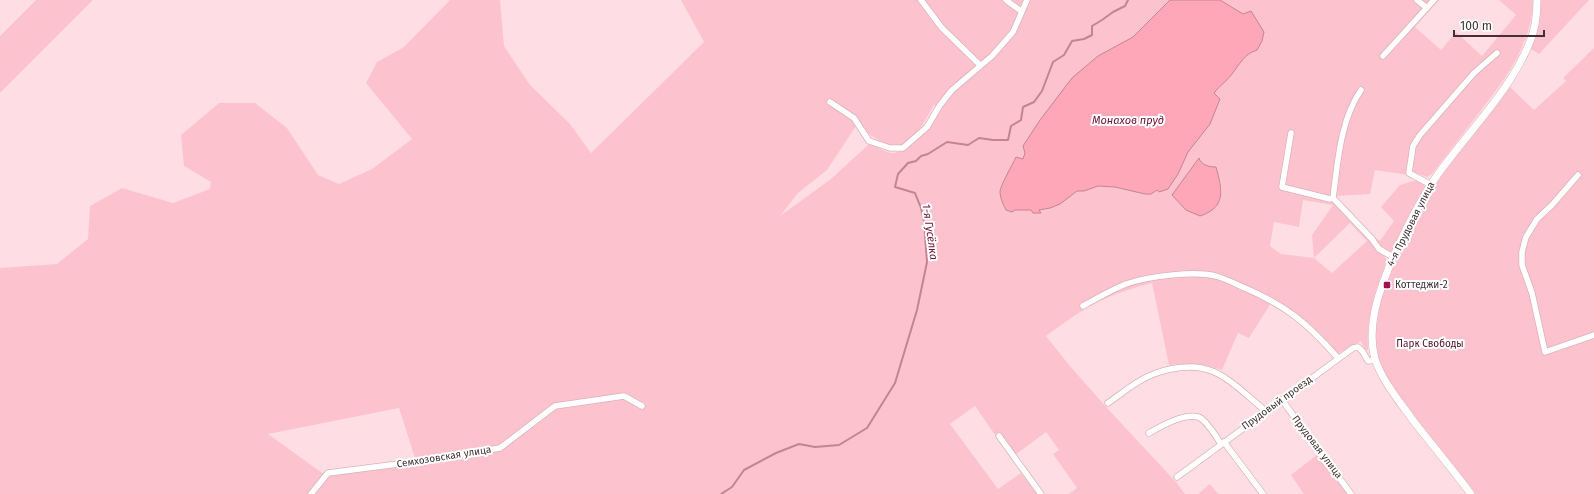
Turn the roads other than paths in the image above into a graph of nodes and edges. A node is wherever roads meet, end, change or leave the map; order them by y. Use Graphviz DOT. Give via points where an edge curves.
graph roads {
  1 [pos="921,0"];
  2 [pos="1006,0"];
  3 [pos="1027,0"];
  4 [pos="1417,0"];
  5 [pos="1434,0"];
  6 [pos="1537,0"];
  7 [pos="1427,8"];
  8 [pos="1021,11"];
  9 [pos="1497,53"];
  10 [pos="1383,56"];
  11 [pos="980,65"];
  12 [pos="1361,90"];
  13 [pos="830,102"];
  14 [pos="1291,133"];
  15 [pos="1578,175"];
  16 [pos="1431,185"];
  17 [pos="1333,198"];
  18 [pos="1393,257"];
  19 [pos="1083,306"];
  20 [pos="1594,335"];
  21 [pos="1338,358"];
  22 [pos="1376,360"];
  23 [pos="1282,400"];
  24 [pos="1108,403"];
  25 [pos="642,406"];
  26 [pos="1266,412"];
  27 [pos="1149,433"];
  28 [pos="1000,436"];
  29 [pos="1223,443"];
  30 [pos="1177,477"];
  31 [pos="311,494"];
  32 [pos="1041,494"];
  33 [pos="1262,494"];
  34 [pos="1351,494"];
  35 [pos="1471,494"];
  1 -- 11 [label="street" via="942,28"];
  2 -- 8 [label="street"];
  3 -- 8 [label="street"];
  4 -- 7 [label="street"];
  5 -- 7 [label="street"];
  6 -- 16 [label="main road, 4-я Прудовая улица" via="1534,30 1520,64"];
  7 -- 10 [label="street"];
  8 -- 11 [label="street" via="1013,32 992,56"];
  9 -- 16 [label="street" via="1474,74 1420,134 1413,146 1410,173"];
  11 -- 13 [label="street" via="952,90 927,127 903,148 890,148 869,141 854,118"];
  12 -- 17 [label="street" via="1344,124"];
  14 -- 17 [label="street" via="1282,187"];
  15 -- 20 [label="street" via="1537,219 1526,237 1522,265 1532,293 1545,352"];
  16 -- 18 [label="main road, 4-я Прудовая улица"];
  17 -- 18 [label="street" via="1379,249"];
  18 -- 22 [label="main road, 4-я Прудовая улица" via="1376,304 1372,341"];
  19 -- 21 [label="street" via="1126,284 1152,277 1219,277 1267,298 1297,316"];
  21 -- 22 [label="street, Прудовый проезд" via="1358,347 1368,361"];
  21 -- 23 [label="street, Прудовый проезд"];
  22 -- 35 [label="main road, 4-я Прудовая улица" via="1382,375 1400,403"];
  23 -- 26 [label="street, Прудовый проезд"];
  23 -- 34 [label="street, Прудовая улица"];
  24 -- 26 [label="street" via="1148,376 1186,366 1210,370 1221,376"];
  25 -- 31 [label="street, Семхозовская улица" via="624,396 555,406 500,448 328,473"];
  26 -- 29 [label="street, Прудовый проезд"];
  27 -- 29 [label="street" via="1187,416 1194,416 1201,419"];
  28 -- 32 [label="street"];
  29 -- 30 [label="street, Прудовый проезд"];
  29 -- 33 [label="street"];
}
